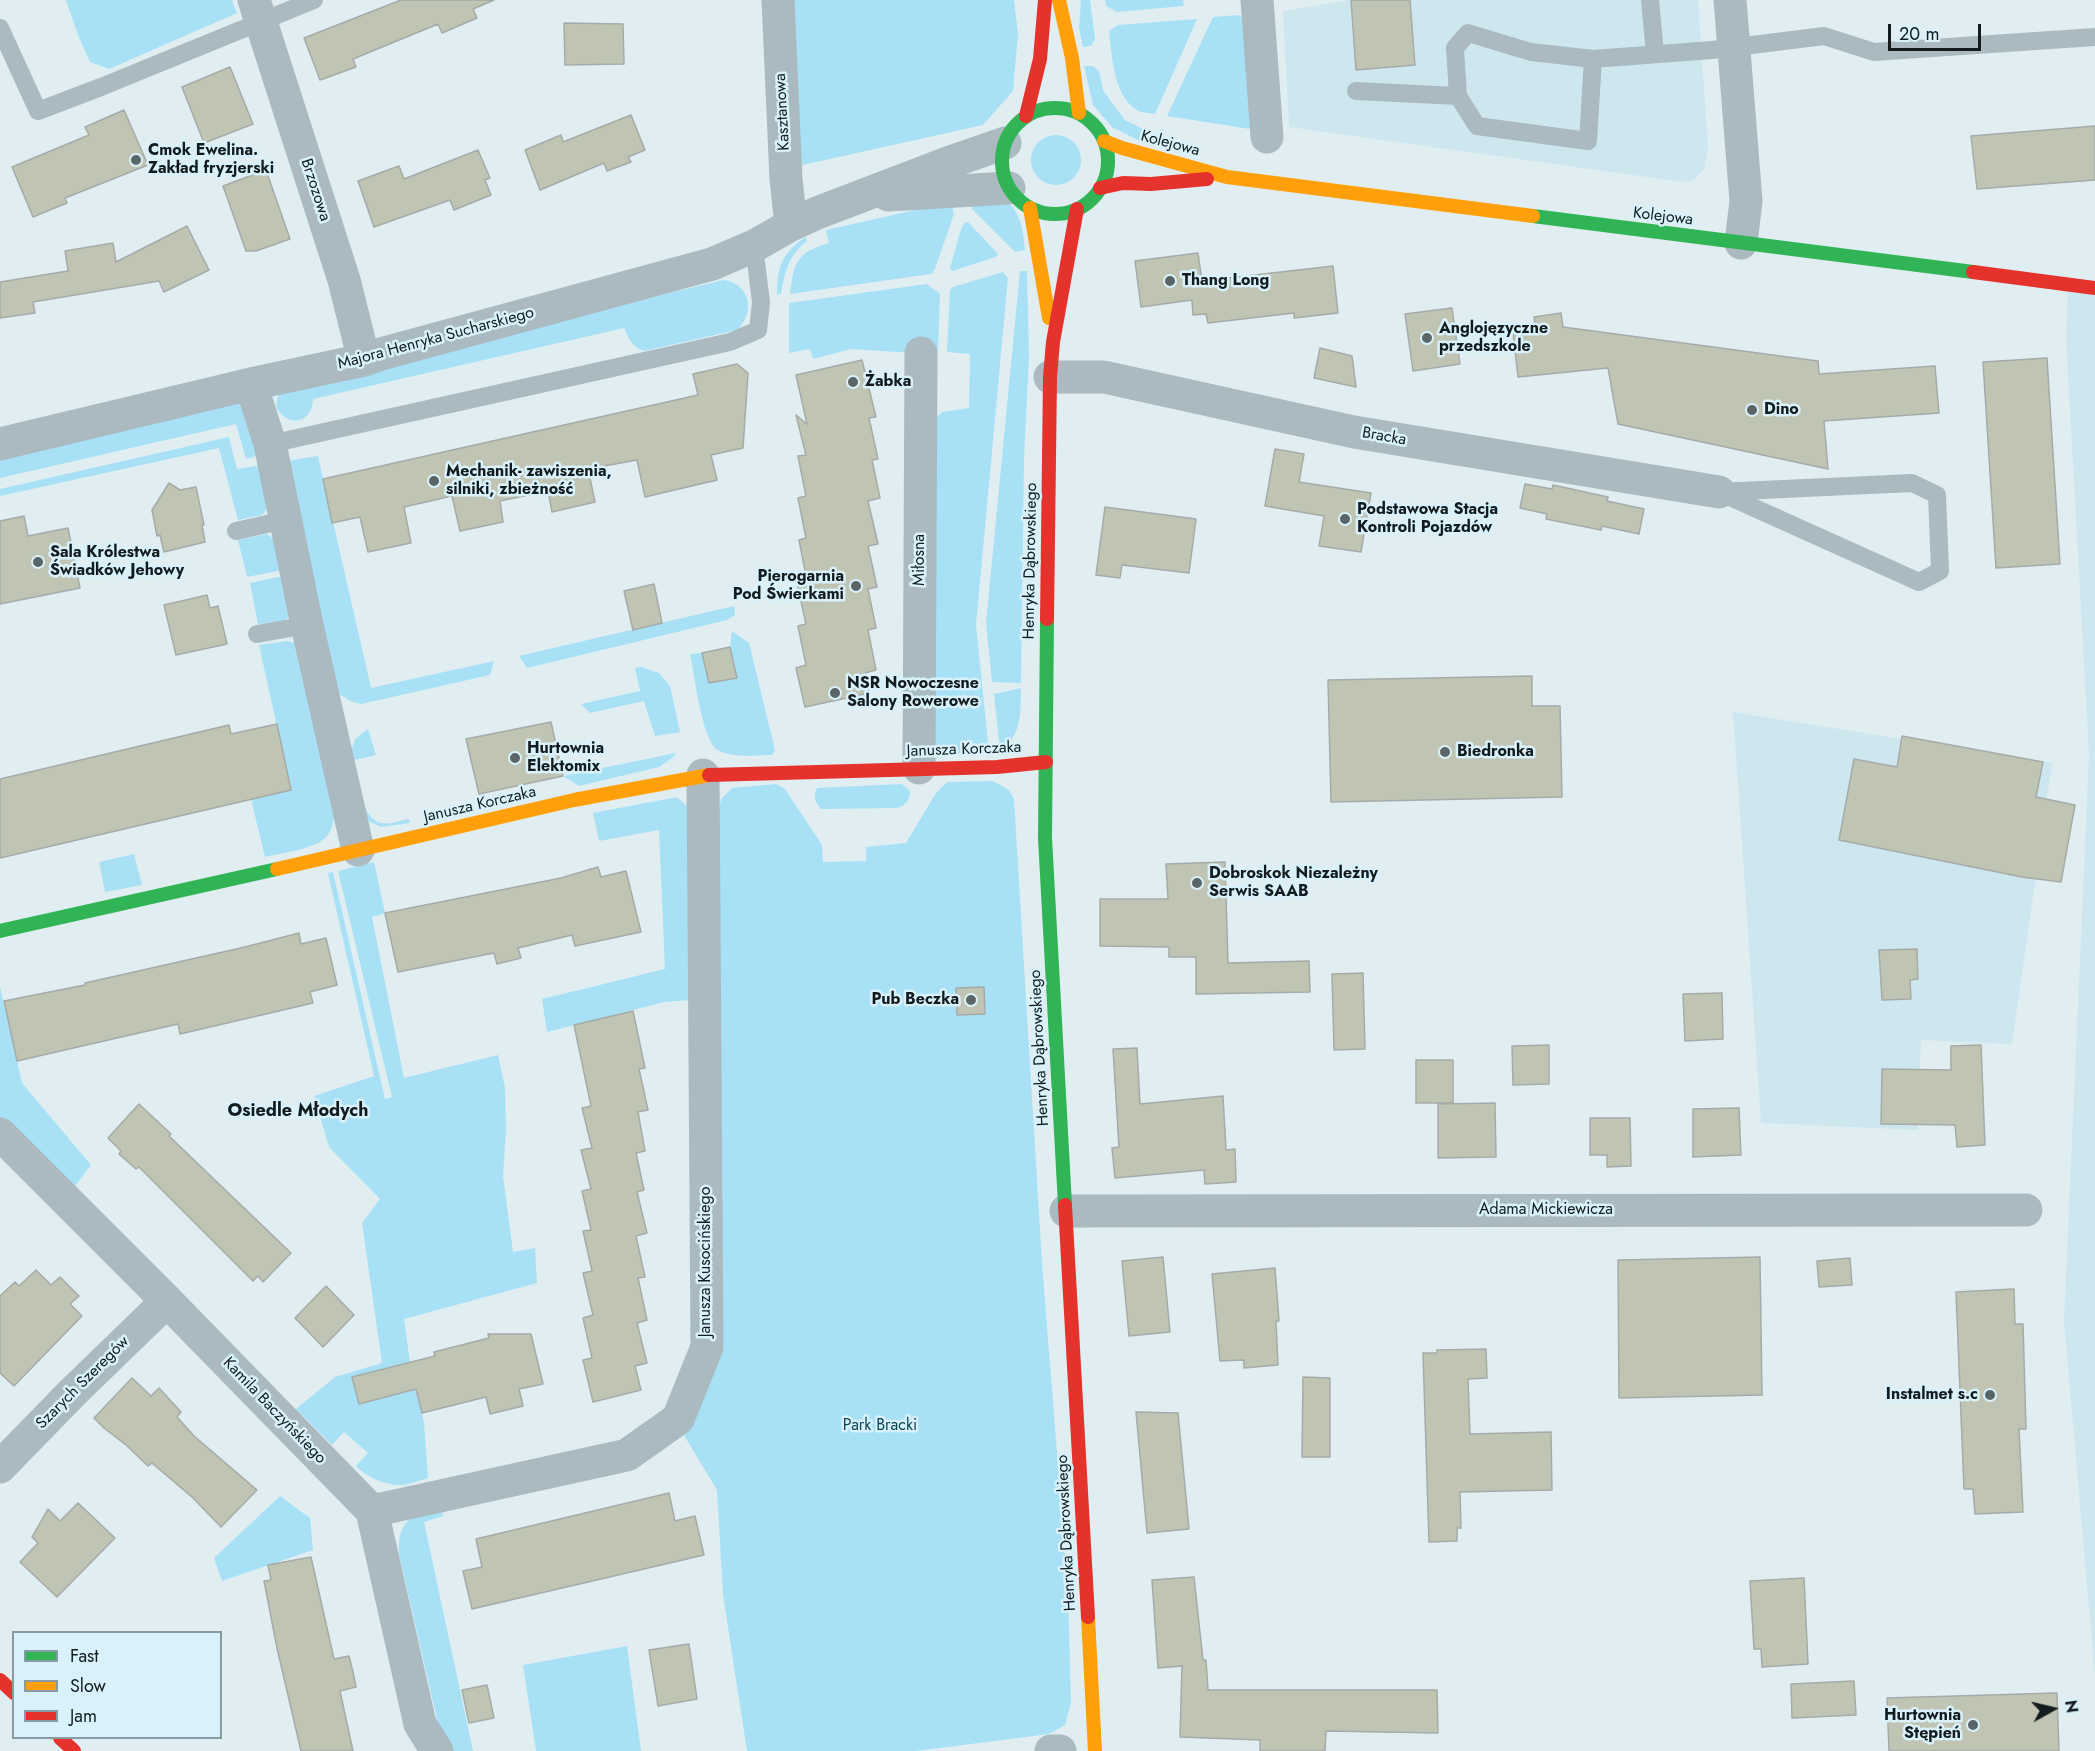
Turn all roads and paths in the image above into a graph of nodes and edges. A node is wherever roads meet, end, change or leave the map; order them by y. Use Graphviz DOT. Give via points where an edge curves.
graph roads {
  1 [pos="314,0"];
  2 [pos="778,0"];
  3 [pos="1045,0"];
  4 [pos="1059,0"];
  5 [pos="1257,0"];
  6 [pos="1650,0"];
  7 [pos="1730,0"];
  8 [pos="258,10"];
  9 [pos="0,28"];
  10 [pos="2095,37"];
  11 [pos="1734,47"];
  12 [pos="1655,54"];
  13 [pos="1593,58"];
  14 [pos="1356,91"];
  15 [pos="1458,96"];
  16 [pos="1079,113"];
  17 [pos="1026,116"];
  18 [pos="1267,137"];
  19 [pos="1104,141"];
  20 [pos="1005,144"];
  21 [pos="1227,177"];
  22 [pos="1100,188"];
  23 [pos="859,196"];
  24 [pos="1020,198"];
  25 [pos="1077,209"];
  26 [pos="791,225"];
  27 [pos="1741,243"];
  28 [pos="754,246"];
  29 [pos="2095,288"];
  30 [pos="1053,342"];
  31 [pos="921,353"];
  32 [pos="364,360"];
  33 [pos="1050,377"];
  34 [pos="251,384"];
  35 [pos="0,444"];
  36 [pos="270,444"];
  37 [pos="1719,492"];
  38 [pos="285,520"];
  39 [pos="236,531"];
  40 [pos="307,624"];
  41 [pos="257,634"];
  42 [pos="1046,762"];
  43 [pos="919,768"];
  44 [pos="703,775"];
  45 [pos="358,850"];
  46 [pos="0,931"];
  47 [pos="0,1134"];
  48 [pos="2026,1210"];
  49 [pos="1066,1211"];
  50 [pos="167,1300"];
  51 [pos="0,1467"];
  52 [pos="372,1512"];
  53 [pos="0,1680"];
  54 [pos="12,1691"];
  55 [pos="62,1739"];
  56 [pos="74,1751"];
  57 [pos="437,1751"];
  58 [pos="1051,1751"];
  59 [pos="1060,1751"];
  60 [pos="1095,1751"];
  1 -- 8 [label="lane"];
  2 -- 26 [label="street, Kasztanowa"];
  3 -- 17 [label="street" via="1040,59"];
  4 -- 16 [label="street"];
  5 -- 18 [label="street"];
  6 -- 12 [label="lane"];
  7 -- 11 [label="street"];
  8 -- 9 [label="lane" via="102,87 38,111"];
  8 -- 32 [label="street, Brzozowa" via="344,280"];
  10 -- 11 [label="lane" via="1874,52 1824,36"];
  11 -- 12 [label="lane"];
  11 -- 27 [label="street" via="1746,201"];
  12 -- 13 [label="lane"];
  13 -- 15 [label="lane" via="1531,52 1468,33 1455,48"];
  13 -- 15 [label="lane" via="1587,141 1477,126"];
  14 -- 15 [label="lane"];
  16 -- 17 [label="street" via="1043,109"];
  16 -- 19 [label="street"];
  17 -- 20 [label="street" via="1013,128"];
  19 -- 21 [label="street, Kolejowa"];
  19 -- 22 [label="street" via="1107,173"];
  20 -- 23 [label="street, Majora Henryka Sucharskiego"];
  20 -- 24 [label="street" via="1003,174"];
  21 -- 22 [label="street, Kolejowa"];
  21 -- 27 [label="street, Kolejowa"];
  22 -- 25 [label="street"];
  23 -- 24 [label="street, Majora Henryka Sucharskiego"];
  23 -- 26 [label="street, Majora Henryka Sucharskiego"];
  24 -- 25 [label="street" via="1046,213"];
  24 -- 30 [label="street, Henryka Dąbrowskiego" via="1040,259"];
  25 -- 30 [label="street, Henryka Dąbrowskiego"];
  26 -- 28 [label="street, Majora Henryka Sucharskiego"];
  27 -- 29 [label="street, Kolejowa"];
  28 -- 32 [label="street, Majora Henryka Sucharskiego" via="712,264"];
  28 -- 36 [label="lane" via="761,302 758,330 730,342"];
  30 -- 33 [label="street, Henryka Dąbrowskiego"];
  31 -- 43 [label="street, Miłosna"];
  32 -- 34 [label="street, Majora Henryka Sucharskiego"];
  33 -- 37 [label="street, Bracka" via="1104,377 1354,432"];
  33 -- 42 [label="street, Henryka Dąbrowskiego"];
  34 -- 35 [label="street, Majora Henryka Sucharskiego"];
  34 -- 36 [label="street"];
  36 -- 38 [label="street"];
  37 -- 37 [label="lane" via="1920,582 1940,571 1937,495 1912,483"];
  38 -- 39 [label="lane"];
  38 -- 40 [label="street"];
  40 -- 41 [label="lane"];
  40 -- 45 [label="street"];
  42 -- 43 [label="street, Janusza Korczaka"];
  42 -- 49 [label="street, Henryka Dąbrowskiego" via="1045,838"];
  43 -- 44 [label="street, Janusza Korczaka"];
  44 -- 45 [label="street, Janusza Korczaka"];
  44 -- 52 [label="street, Janusza Kusocińskiego" via="707,1347 678,1419 627,1455"];
  45 -- 46 [label="street, Janusza Korczaka"];
  47 -- 50 [label="street, Kamila Baczyńskiego"];
  48 -- 49 [label="street, Adama Mickiewicza"];
  49 -- 60 [label="street, Henryka Dąbrowskiego"];
  50 -- 51 [label="street, Szarych Szeregów"];
  50 -- 52 [label="street, Kamila Baczyńskiego"];
  52 -- 57 [label="street" via="420,1724"];
  53 -- 54 [label="street"];
  55 -- 56 [label="street"];
  58 -- 59 [label="street"];
}
